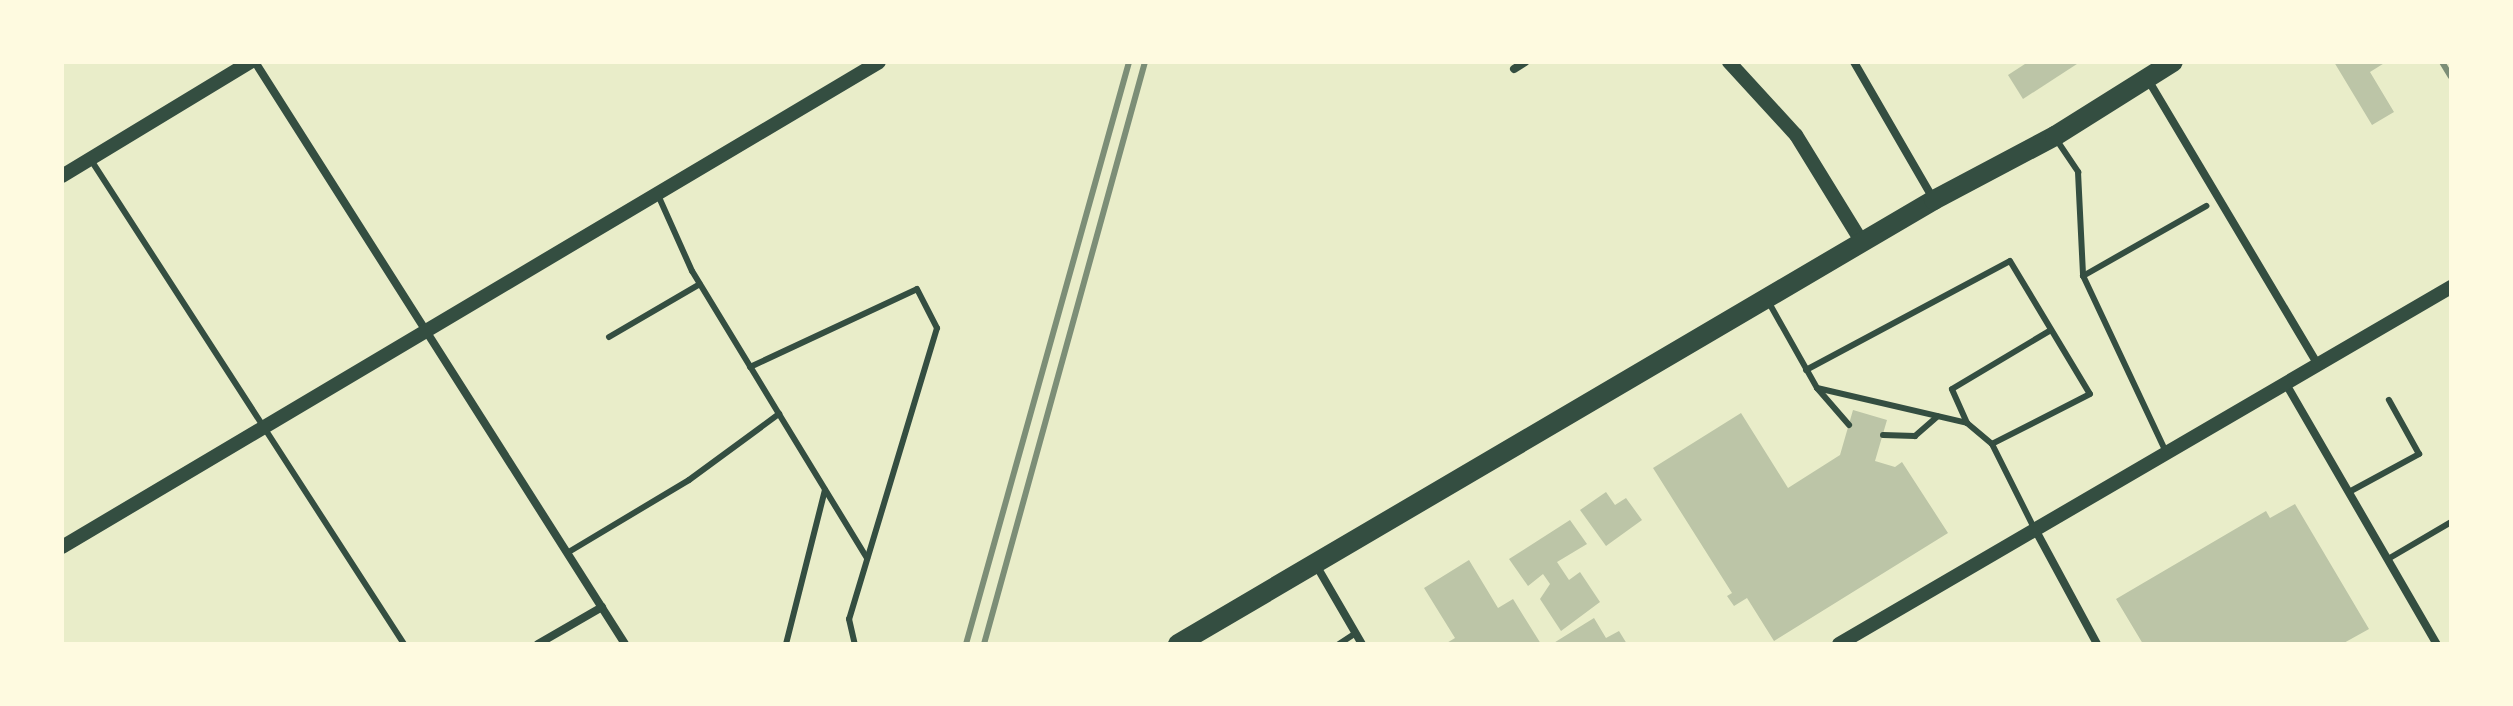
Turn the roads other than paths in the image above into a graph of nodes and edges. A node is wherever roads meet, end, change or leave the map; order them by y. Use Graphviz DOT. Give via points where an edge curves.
graph roads {
  1 [pos="253,62"];
  2 [pos="879,62"];
  3 [pos="1525,62"];
  4 [pos="1729,62"];
  5 [pos="1854,62"];
  6 [pos="2173,62"];
  7 [pos="1514,69"];
  8 [pos="2146,78"];
  9 [pos="2055,136"];
  10 [pos="90,159"];
  11 [pos="62,176"];
  12 [pos="657,192"];
  13 [pos="1934,200"];
  14 [pos="2206,206"];
  15 [pos="1863,244"];
  16 [pos="2083,276"];
  17 [pos="700,284"];
  18 [pos="2451,287"];
  19 [pos="1767,300"];
  20 [pos="422,329"];
  21 [pos="2051,330"];
  22 [pos="609,337"];
  23 [pos="2318,365"];
  24 [pos="750,367"];
  25 [pos="1806,370"];
  26 [pos="2286,384"];
  27 [pos="1817,388"];
  28 [pos="2389,400"];
  29 [pos="779,414"];
  30 [pos="1938,416"];
  31 [pos="1967,423"];
  32 [pos="263,425"];
  33 [pos="1849,425"];
  34 [pos="1883,435"];
  35 [pos="1992,444"];
  36 [pos="2167,454"];
  37 [pos="825,490"];
  38 [pos="2349,492"];
  39 [pos="2451,522"];
  40 [pos="2036,531"];
  41 [pos="62,547"];
  42 [pos="567,553"];
  43 [pos="868,559"];
  44 [pos="2388,559"];
  45 [pos="1316,564"];
  46 [pos="602,607"];
  47 [pos="1356,633"];
  48 [pos="404,644"];
  49 [pos="538,644"];
  50 [pos="625,644"];
  51 [pos="786,644"];
  52 [pos="855,644"];
  53 [pos="1178,644"];
  54 [pos="1339,644"];
  55 [pos="1362,644"];
  56 [pos="1839,644"];
  57 [pos="2097,644"];
  58 [pos="2437,644"];
  1 -- 10 [label="street"];
  1 -- 20 [label="street"];
  2 -- 12 [label="street"];
  3 -- 7 [label="street"];
  4 -- 15 [label="street" via="1796,135"];
  5 -- 13 [label="street"];
  6 -- 8 [label="main road"];
  8 -- 9 [label="main road"];
  8 -- 23 [label="street"];
  9 -- 13 [label="main road"];
  9 -- 16 [label="lane" via="2078,172"];
  10 -- 11 [label="street"];
  10 -- 32 [label="lane"];
  12 -- 17 [label="lane"];
  12 -- 20 [label="street"];
  13 -- 15 [label="main road"];
  14 -- 16 [label="lane"];
  15 -- 19 [label="main road"];
  16 -- 36 [label="lane"];
  17 -- 22 [label="lane"];
  17 -- 24 [label="lane"];
  18 -- 23 [label="street"];
  19 -- 25 [label="lane"];
  19 -- 45 [label="main road"];
  20 -- 32 [label="street"];
  20 -- 42 [label="street"];
  21 -- 25 [label="lane" via="2010,261"];
  21 -- 31 [label="lane" via="1952,389"];
  21 -- 35 [label="lane" via="2090,394"];
  23 -- 26 [label="street"];
  24 -- 29 [label="lane"];
  24 -- 43 [label="lane" via="917,289 937,328"];
  25 -- 27 [label="lane"];
  26 -- 36 [label="street"];
  26 -- 38 [label="street"];
  27 -- 30 [label="lane"];
  27 -- 33 [label="lane"];
  28 -- 38 [label="lane" via="2419,454"];
  29 -- 37 [label="lane"];
  29 -- 42 [label="lane" via="689,480"];
  30 -- 31 [label="lane"];
  30 -- 34 [label="lane" via="1915,436"];
  31 -- 35 [label="lane"];
  32 -- 41 [label="street"];
  32 -- 48 [label="lane"];
  35 -- 40 [label="lane"];
  36 -- 40 [label="street"];
  37 -- 43 [label="lane"];
  37 -- 51 [label="lane"];
  38 -- 44 [label="street"];
  39 -- 44 [label="lane"];
  40 -- 56 [label="street"];
  40 -- 57 [label="street"];
  42 -- 46 [label="street"];
  43 -- 52 [label="lane" via="849,619"];
  44 -- 58 [label="street"];
  45 -- 47 [label="street"];
  45 -- 53 [label="main road"];
  46 -- 49 [label="street"];
  46 -- 50 [label="street"];
  47 -- 54 [label="lane"];
  47 -- 55 [label="street"];
}
